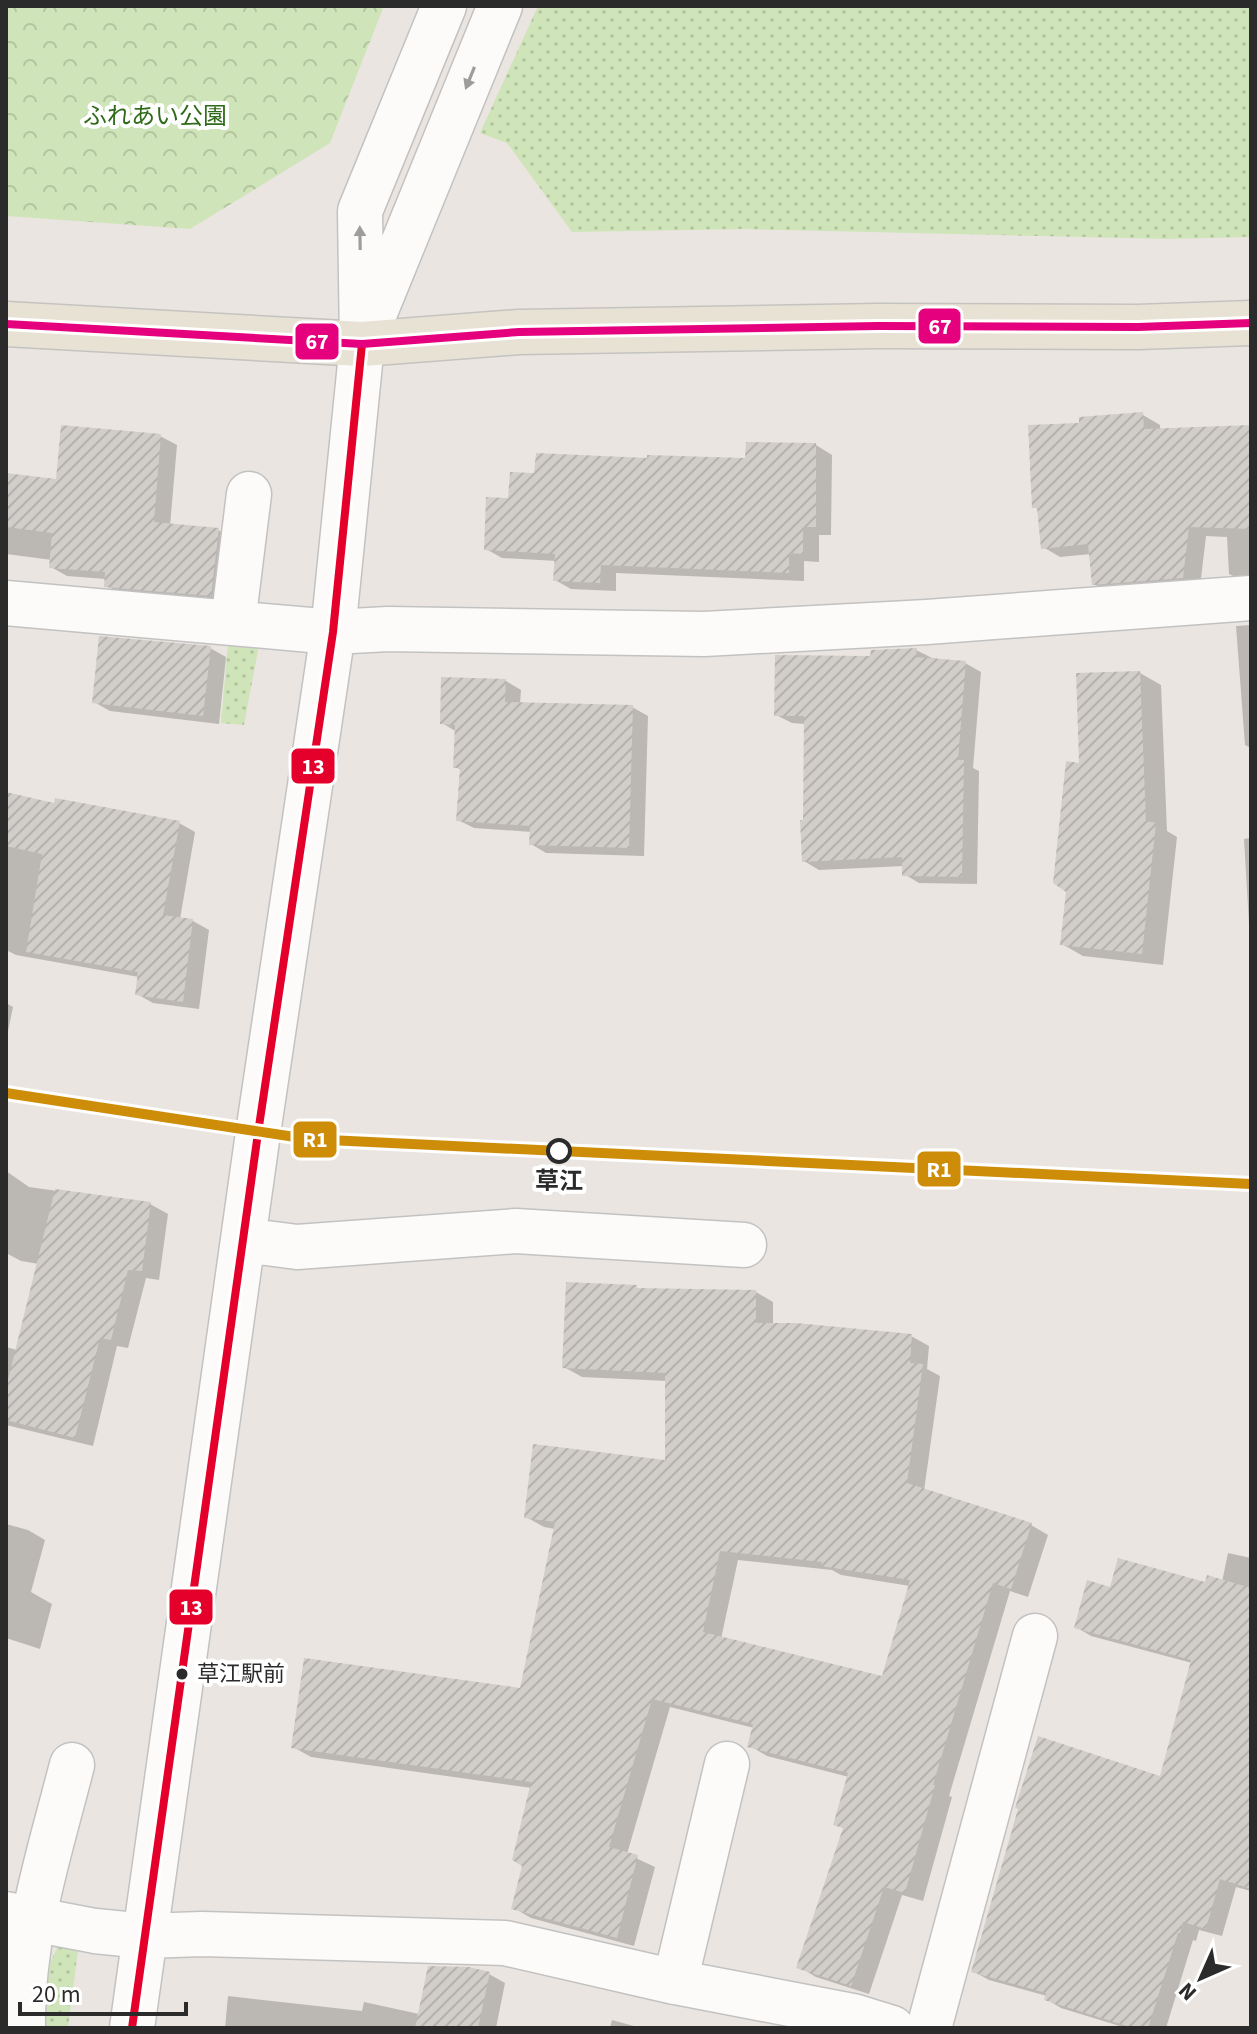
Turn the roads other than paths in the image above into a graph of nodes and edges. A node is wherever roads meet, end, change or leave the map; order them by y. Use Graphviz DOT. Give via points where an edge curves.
graph roads {
  1 [pos="444,6"];
  2 [pos="500,6"];
  3 [pos="1251,323"];
  4 [pos="6,324"];
  5 [pos="362,344"];
  6 [pos="249,494"];
  7 [pos="1251,598"];
  8 [pos="6,603"];
  9 [pos="233,623"];
  10 [pos="333,632"];
  11 [pos="243,1240"];
  12 [pos="744,1245"];
  13 [pos="1035,1636"];
  14 [pos="727,1764"];
  15 [pos="72,1765"];
  16 [pos="19,1917"];
  17 [pos="145,1936"];
  18 [pos="675,1982"];
  19 [pos="23,2028"];
  20 [pos="132,2028"];
  21 [pos="892,2028"];
  22 [pos="929,2028"];
  5 -- 1 [label="street, one-way" via="360,211"];
  2 -- 5 [label="street, one-way"];
  3 -- 5 [label="main road" via="519,332"];
  4 -- 5 [label="main road"];
  5 -- 10 [label="street"];
  6 -- 9 [label="street"];
  7 -- 10 [label="street" via="704,634"];
  8 -- 9 [label="street"];
  9 -- 10 [label="street"];
  10 -- 11 [label="street"];
  11 -- 12 [label="street" via="297,1247 516,1231"];
  11 -- 17 [label="street"];
  13 -- 22 [label="street"];
  14 -- 18 [label="street"];
  15 -- 16 [label="street"];
  16 -- 17 [label="street"];
  16 -- 19 [label="street"];
  17 -- 18 [label="street" via="505,1943"];
  17 -- 20 [label="street"];
  18 -- 21 [label="street"];
}
